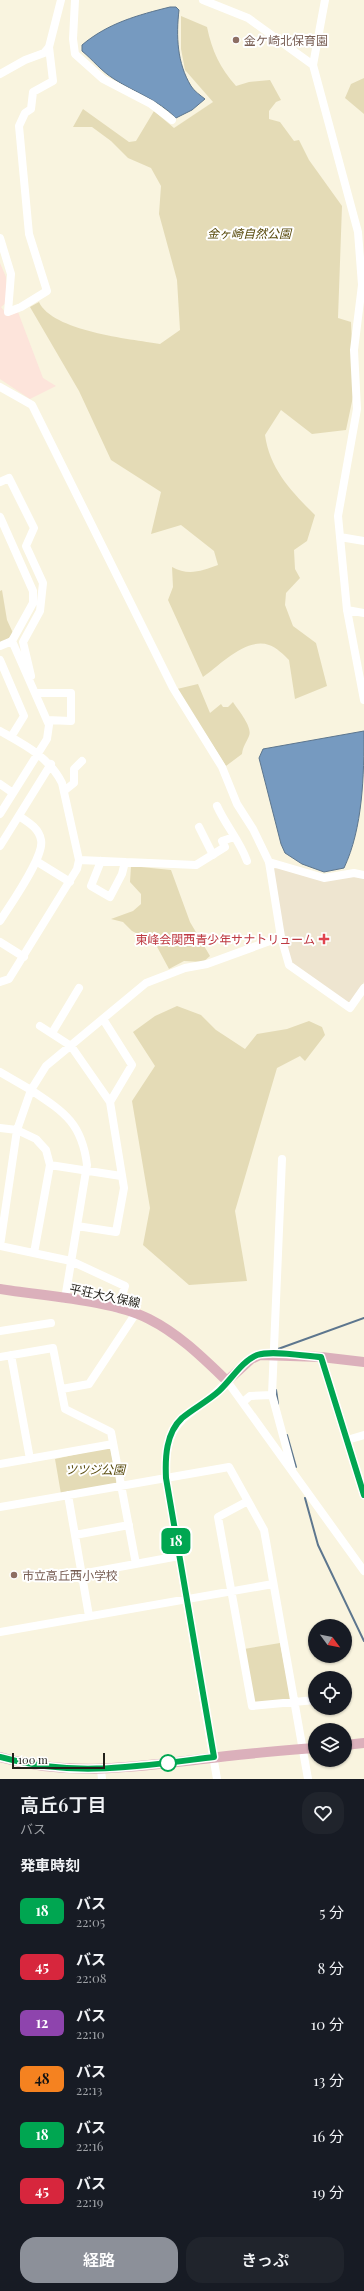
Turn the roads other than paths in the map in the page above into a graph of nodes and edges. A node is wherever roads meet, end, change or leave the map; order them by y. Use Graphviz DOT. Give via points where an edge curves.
graph roads {
  1 [pos="61,0"];
  2 [pos="75,0"];
  3 [pos="203,0"];
  4 [pos="325,0"];
  5 [pos="49,46"];
  6 [pos="313,65"];
  7 [pos="0,74"];
  8 [pos="172,120"];
  9 [pos="0,238"];
  10 [pos="0,387"];
  11 [pos="0,482"];
  12 [pos="0,517"];
  13 [pos="340,537"];
  14 [pos="364,541"];
  15 [pos="347,610"];
  16 [pos="364,613"];
  17 [pos="12,641"];
  18 [pos="0,646"];
  19 [pos="0,660"];
  20 [pos="29,680"];
  21 [pos="35,693"];
  22 [pos="364,700"];
  23 [pos="47,720"];
  24 [pos="0,731"];
  25 [pos="11,737"];
  26 [pos="38,753"];
  27 [pos="82,761"];
  28 [pos="51,764"];
  29 [pos="0,784"];
  30 [pos="64,791"];
  31 [pos="13,792"];
  32 [pos="217,806"];
  33 [pos="0,814"];
  34 [pos="19,816"];
  35 [pos="199,827"];
  36 [pos="234,837"];
  37 [pos="0,846"];
  38 [pos="213,855"];
  39 [pos="79,860"];
  40 [pos="36,861"];
  41 [pos="101,861"];
  42 [pos="247,861"];
  43 [pos="125,862"];
  44 [pos="269,862"];
  45 [pos="364,875"];
  46 [pos="70,882"];
  47 [pos="0,921"];
  48 [pos="281,937"];
  49 [pos="0,942"];
  50 [pos="24,957"];
  51 [pos="0,982"];
  52 [pos="79,988"];
  53 [pos="364,988"];
  54 [pos="103,1019"];
  55 [pos="40,1026"];
  56 [pos="52,1033"];
  57 [pos="71,1046"];
  58 [pos="0,1072"];
  59 [pos="31,1090"];
  60 [pos="110,1102"];
  61 [pos="0,1128"];
  62 [pos="17,1130"];
  63 [pos="282,1159"];
  64 [pos="50,1165"];
  65 [pos="86,1171"];
  66 [pos="121,1176"];
  67 [pos="77,1226"];
  68 [pos="0,1246"];
  69 [pos="34,1253"];
  70 [pos="71,1261"];
  71 [pos="0,1289"];
  72 [pos="65,1299"];
  73 [pos="118,1309"];
  74 [pos="136,1313"];
  75 [pos="51,1323"];
  76 [pos="0,1331"];
  77 [pos="275,1354"];
  78 [pos="11,1355"];
  79 [pos="0,1357"];
  80 [pos="321,1357"];
  81 [pos="364,1362"];
  82 [pos="227,1381"];
  83 [pos="62,1390"];
  84 [pos="272,1395"];
  85 [pos="243,1402"];
  86 [pos="364,1435"];
  87 [pos="347,1440"];
  88 [pos="113,1444"];
  89 [pos="30,1459"];
  90 [pos="0,1464"];
  91 [pos="292,1472"];
  92 [pos="166,1478"];
  93 [pos="121,1486"];
  94 [pos="68,1495"];
  95 [pos="364,1495"];
  96 [pos="248,1501"];
  97 [pos="0,1507"];
  98 [pos="129,1525"];
  99 [pos="75,1535"];
  100 [pos="179,1556"];
  101 [pos="136,1564"];
  102 [pos="364,1571"];
  103 [pos="81,1574"];
  104 [pos="273,1584"];
  105 [pos="231,1590"];
  106 [pos="186,1599"];
  107 [pos="89,1616"];
  108 [pos="0,1632"];
  109 [pos="308,1701"];
  110 [pos="294,1703"];
  111 [pos="364,1743"];
  112 [pos="352,1744"];
  113 [pos="302,1749"];
  114 [pos="308,1749"];
  115 [pos="0,1757"];
  116 [pos="214,1757"];
  117 [pos="102,1775"];
  118 [pos="217,1779"];
  119 [pos="308,1779"];
  1 -- 5 [label="street"];
  2 -- 8 [label="street" via="75,54 103,79 151,104"];
  3 -- 6 [label="street" via="248,18"];
  4 -- 6 [label="street"];
  5 -- 7 [label="street" via="44,53 20,62"];
  5 -- 9 [label="street" via="53,81 33,92 31,109 25,113 19,126 29,234 47,291 8,312 12,274"];
  6 -- 13 [label="street" via="358,232 362,285 354,350 357,409 338,516"];
  10 -- 44 [label="street" via="32,405 172,684 222,767 237,804"];
  11 -- 20 [label="street" via="9,478 34,528 26,546 44,583 40,611 23,642 31,677"];
  12 -- 17 [label="street" via="33,591 33,603"];
  13 -- 14 [label="street"];
  13 -- 15 [label="street"];
  15 -- 16 [label="street"];
  15 -- 22 [label="street"];
  17 -- 18 [label="street"];
  17 -- 20 [label="street"];
  19 -- 25 [label="street" via="24,716"];
  20 -- 21 [label="street"];
  21 -- 23 [label="street"];
  21 -- 23 [label="street" via="71,693 71,721"];
  23 -- 26 [label="street" via="47,739"];
  24 -- 25 [label="street"];
  25 -- 26 [label="street"];
  26 -- 28 [label="street"];
  26 -- 31 [label="street"];
  27 -- 30 [label="street" via="74,768 74,783"];
  28 -- 30 [label="street"];
  28 -- 34 [label="street"];
  29 -- 31 [label="street"];
  30 -- 39 [label="street"];
  31 -- 33 [label="street"];
  32 -- 36 [label="street"];
  34 -- 37 [label="street"];
  34 -- 40 [label="street" via="36,827 41,840 41,853"];
  35 -- 38 [label="street"];
  36 -- 38 [label="street" via="222,841 225,847"];
  36 -- 42 [label="street" via="243,848"];
  38 -- 43 [label="street" via="196,865"];
  39 -- 41 [label="street"];
  39 -- 46 [label="street"];
  40 -- 46 [label="street"];
  40 -- 47 [label="street"];
  41 -- 43 [label="street"];
  41 -- 43 [label="street" via="91,886 110,897"];
  44 -- 45 [label="street" via="324,878 354,873"];
  44 -- 48 [label="street"];
  46 -- 50 [label="street"];
  48 -- 53 [label="street" via="289,965 350,1008"];
  48 -- 54 [label="street" via="146,983"];
  49 -- 50 [label="street"];
  50 -- 51 [label="street" via="10,979"];
  52 -- 56 [label="street"];
  54 -- 57 [label="street"];
  54 -- 60 [label="street" via="132,1065"];
  55 -- 56 [label="street"];
  56 -- 57 [label="street"];
  57 -- 59 [label="street" via="46,1066"];
  57 -- 60 [label="street"];
  58 -- 59 [label="street"];
  59 -- 62 [label="street"];
  59 -- 65 [label="street" via="64,1112 74,1124 85,1147"];
  60 -- 66 [label="street"];
  61 -- 62 [label="street"];
  62 -- 64 [label="street" via="36,1139 46,1150"];
  62 -- 68 [label="street"];
  63 -- 77 [label="street"];
  64 -- 65 [label="street"];
  64 -- 69 [label="street"];
  65 -- 66 [label="street"];
  65 -- 67 [label="street"];
  66 -- 67 [label="street" via="124,1188 116,1232"];
  67 -- 70 [label="street"];
  68 -- 69 [label="street"];
  69 -- 70 [label="street"];
  70 -- 72 [label="street"];
  70 -- 73 [label="street" via="125,1286"];
  71 -- 72 [label="main road, 平荘大久保線"];
  72 -- 73 [label="main road, 平荘大久保線"];
  73 -- 74 [label="main road, 平荘大久保線"];
  74 -- 82 [label="main road, 平荘大久保線" via="175,1335"];
  74 -- 83 [label="street" via="88,1384"];
  75 -- 76 [label="street"];
  77 -- 80 [label="main road"];
  77 -- 82 [label="main road" via="255,1356"];
  77 -- 84 [label="street"];
  78 -- 79 [label="street"];
  78 -- 83 [label="street" via="53,1348"];
  78 -- 89 [label="street"];
  80 -- 81 [label="main road"];
  80 -- 87 [label="street"];
  82 -- 85 [label="street"];
  82 -- 92 [label="street" via="219,1391 181,1419 170,1437 165,1455"];
  83 -- 88 [label="street" via="65,1409 111,1432"];
  84 -- 85 [label="street" via="250,1396"];
  84 -- 91 [label="street"];
  85 -- 91 [label="street"];
  86 -- 87 [label="street"];
  87 -- 95 [label="street"];
  88 -- 89 [label="street"];
  88 -- 93 [label="street"];
  89 -- 90 [label="street"];
  91 -- 102 [label="street"];
  92 -- 93 [label="street"];
  92 -- 96 [label="street" via="229,1467"];
  92 -- 100 [label="street"];
  93 -- 94 [label="street"];
  93 -- 98 [label="street"];
  94 -- 97 [label="street"];
  94 -- 99 [label="street"];
  96 -- 104 [label="street" via="264,1530"];
  96 -- 105 [label="street" via="218,1517"];
  98 -- 99 [label="street"];
  98 -- 101 [label="street"];
  99 -- 103 [label="street"];
  100 -- 101 [label="street"];
  100 -- 106 [label="street"];
  101 -- 103 [label="street"];
  103 -- 107 [label="street"];
  104 -- 105 [label="street"];
  104 -- 110 [label="street"];
  105 -- 106 [label="street"];
  105 -- 110 [label="street" via="252,1706"];
  106 -- 107 [label="street"];
  106 -- 116 [label="street"];
  107 -- 108 [label="street"];
  109 -- 110 [label="street"];
  110 -- 113 [label="street"];
  111 -- 112 [label="main road"];
  113 -- 114 [label="main road"];
  113 -- 116 [label="main road"];
  113 -- 119 [label="street"];
  115 -- 117 [label="main road"];
  116 -- 117 [label="main road"];
  116 -- 118 [label="street"];
}
